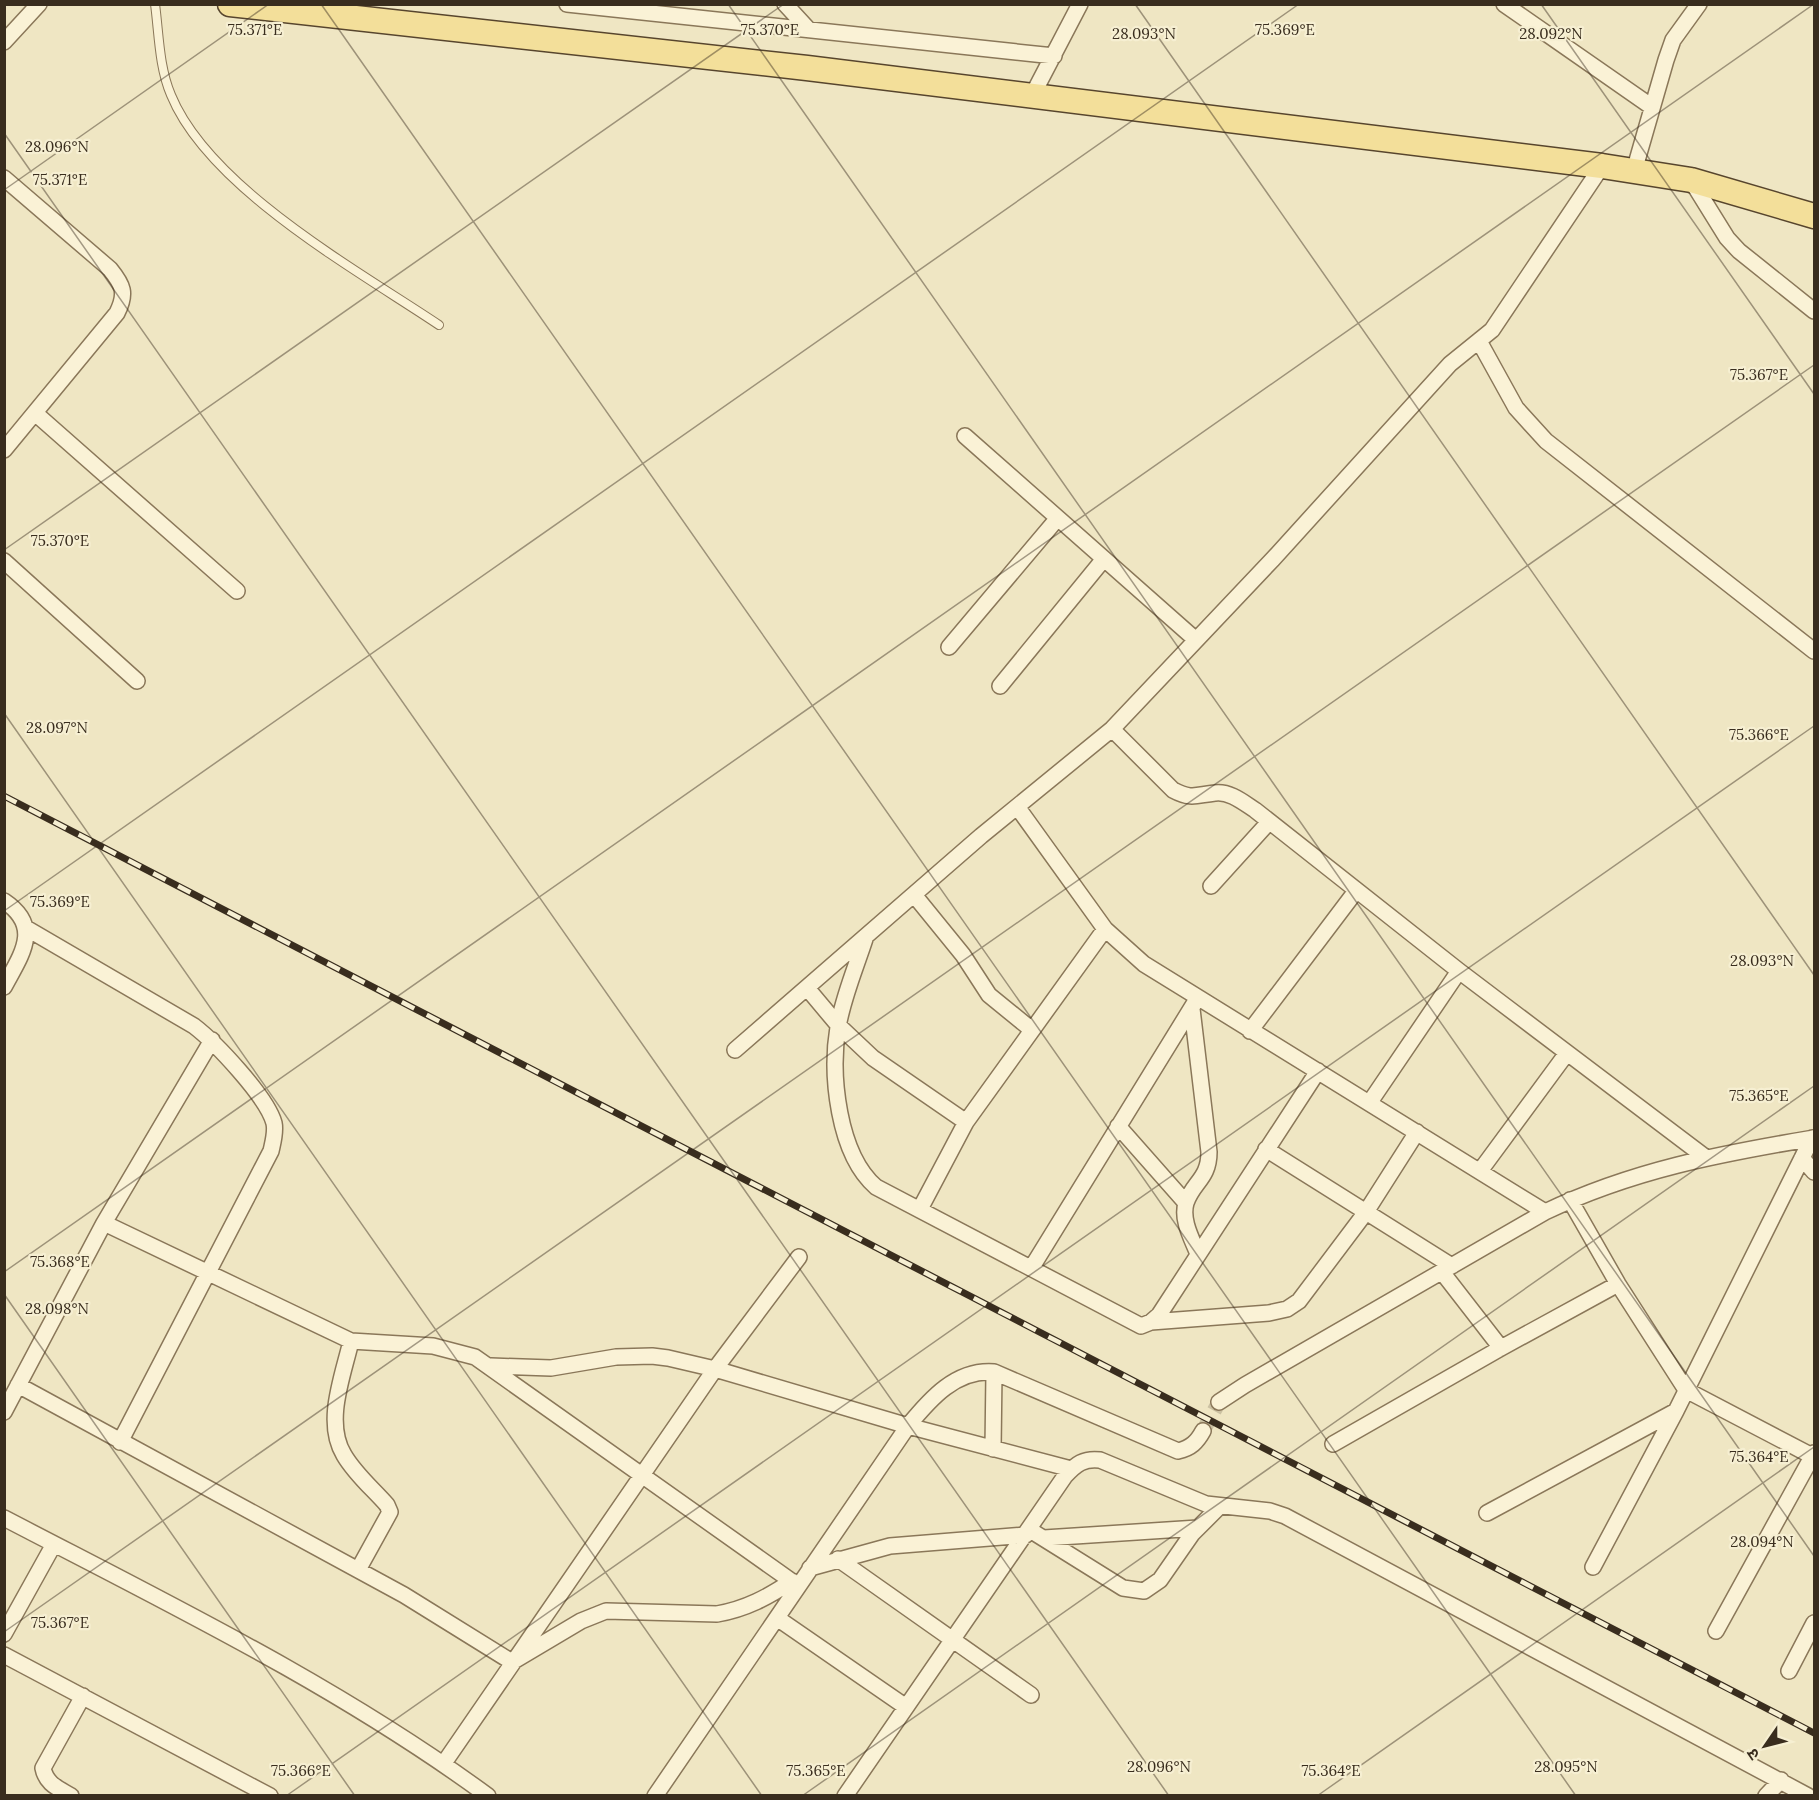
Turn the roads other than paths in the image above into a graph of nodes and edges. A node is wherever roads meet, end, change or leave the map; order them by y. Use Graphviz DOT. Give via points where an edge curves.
graph roads {
  1 [pos="39,4"];
  2 [pos="155,4"];
  3 [pos="230,4"];
  4 [pos="567,4"];
  5 [pos="1080,4"];
  6 [pos="1504,4"];
  7 [pos="1699,4"];
  8 [pos="786,5"];
  9 [pos="592,6"];
  10 [pos="809,30"];
  11 [pos="4,42"];
  12 [pos="1054,56"];
  13 [pos="1032,96"];
  14 [pos="1652,107"];
  15 [pos="1602,166"];
  16 [pos="1634,171"];
  17 [pos="4,178"];
  18 [pos="1691,180"];
  19 [pos="1815,216"];
  20 [pos="1815,311"];
  21 [pos="439,325"];
  22 [pos="1479,341"];
  23 [pos="35,413"];
  24 [pos="965,436"];
  25 [pos="4,450"];
  26 [pos="1057,519"];
  27 [pos="1103,560"];
  28 [pos="4,561"];
  29 [pos="237,591"];
  30 [pos="1197,640"];
  31 [pos="949,646"];
  32 [pos="1815,651"];
  33 [pos="137,681"];
  34 [pos="1000,687"];
  35 [pos="1112,729"];
  36 [pos="1018,808"];
  37 [pos="1269,822"];
  38 [pos="1211,886"];
  39 [pos="1356,891"];
  40 [pos="915,896"];
  41 [pos="4,902"];
  42 [pos="26,928"];
  43 [pos="1105,929"];
  44 [pos="866,938"];
  45 [pos="1459,971"];
  46 [pos="4,987"];
  47 [pos="807,988"];
  48 [pos="1194,1004"];
  49 [pos="838,1025"];
  50 [pos="1032,1030"];
  51 [pos="1250,1030"];
  52 [pos="212,1040"];
  53 [pos="735,1050"];
  54 [pos="1567,1053"];
  55 [pos="1318,1071"];
  56 [pos="1370,1102"];
  57 [pos="966,1122"];
  58 [pos="1118,1126"];
  59 [pos="1417,1132"];
  60 [pos="1813,1138"];
  61 [pos="1266,1149"];
  62 [pos="1705,1157"];
  63 [pos="1802,1158"];
  64 [pos="1480,1171"];
  65 [pos="1815,1172"];
  66 [pos="1570,1200"];
  67 [pos="1186,1203"];
  68 [pos="920,1209"];
  69 [pos="1366,1212"];
  70 [pos="1545,1212"];
  71 [pos="104,1223"];
  72 [pos="1198,1254"];
  73 [pos="799,1257"];
  74 [pos="1032,1267"];
  75 [pos="1447,1269"];
  76 [pos="209,1274"];
  77 [pos="1618,1284"];
  78 [pos="1151,1322"];
  79 [pos="351,1341"];
  80 [pos="1501,1348"];
  81 [pos="490,1366"];
  82 [pos="715,1369"];
  83 [pos="994,1372"];
  84 [pos="18,1385"];
  85 [pos="1686,1390"];
  86 [pos="1219,1402"];
  87 [pos="1676,1411"];
  88 [pos="4,1412"];
  89 [pos="908,1426"];
  90 [pos="1203,1431"];
  91 [pos="120,1442"];
  92 [pos="1334,1444"];
  93 [pos="993,1449"];
  94 [pos="1814,1455"];
  95 [pos="1071,1469"];
  96 [pos="642,1476"];
  97 [pos="1220,1507"];
  98 [pos="1487,1513"];
  99 [pos="4,1518"];
  100 [pos="1198,1528"];
  101 [pos="1028,1532"];
  102 [pos="1044,1538"];
  103 [pos="54,1544"];
  104 [pos="838,1559"];
  105 [pos="1593,1567"];
  106 [pos="810,1568"];
  107 [pos="358,1569"];
  108 [pos="795,1584"];
  109 [pos="777,1618"];
  110 [pos="1815,1623"];
  111 [pos="1716,1631"];
  112 [pos="4,1634"];
  113 [pos="953,1639"];
  114 [pos="4,1655"];
  115 [pos="512,1662"];
  116 [pos="1790,1671"];
  117 [pos="1031,1695"];
  118 [pos="83,1696"];
  119 [pos="906,1707"];
  120 [pos="444,1763"];
  121 [pos="1780,1780"];
  122 [pos="71,1796"];
  123 [pos="270,1796"];
  124 [pos="488,1796"];
  125 [pos="655,1796"];
  126 [pos="845,1796"];
  127 [pos="1766,1796"];
  128 [pos="1808,1796"];
  1 -- 11 [label="street"];
  2 -- 21 [label="lane" via="170,94 181,115 217,160 282,219"];
  3 -- 13 [label="main road"];
  4 -- 9 [label="street"];
  5 -- 12 [label="street"];
  6 -- 14 [label="street"];
  7 -- 14 [label="street" via="1674,40"];
  8 -- 10 [label="street"];
  9 -- 10 [label="street"];
  10 -- 12 [label="street"];
  12 -- 13 [label="street"];
  13 -- 15 [label="main road"];
  14 -- 16 [label="street"];
  15 -- 16 [label="main road"];
  15 -- 22 [label="street" via="1503,317"];
  16 -- 18 [label="main road"];
  17 -- 23 [label="street" via="110,269 122,284 124,298 117,313"];
  18 -- 19 [label="main road"];
  18 -- 20 [label="street" via="1739,251"];
  22 -- 30 [label="street" via="1450,364"];
  22 -- 32 [label="street" via="1516,408 1546,441"];
  23 -- 25 [label="street"];
  23 -- 29 [label="street"];
  24 -- 26 [label="street"];
  26 -- 27 [label="street"];
  26 -- 31 [label="street"];
  27 -- 30 [label="street"];
  27 -- 34 [label="street"];
  28 -- 33 [label="street"];
  30 -- 35 [label="street"];
  35 -- 36 [label="street"];
  35 -- 37 [label="street" via="1173,790 1186,796 1228,794"];
  36 -- 40 [label="street"];
  36 -- 43 [label="street"];
  37 -- 38 [label="street"];
  37 -- 39 [label="street"];
  39 -- 45 [label="street"];
  39 -- 51 [label="street"];
  40 -- 44 [label="street"];
  40 -- 50 [label="street" via="963,955 989,995"];
  41 -- 42 [label="street" via="20,914"];
  42 -- 46 [label="street" via="22,952"];
  42 -- 52 [label="street"];
  43 -- 48 [label="street"];
  43 -- 50 [label="street"];
  44 -- 47 [label="street"];
  44 -- 49 [label="street"];
  45 -- 54 [label="street"];
  45 -- 56 [label="street"];
  47 -- 49 [label="street"];
  47 -- 53 [label="street"];
  48 -- 51 [label="street"];
  48 -- 58 [label="street"];
  48 -- 67 [label="street" via="1209,1161"];
  49 -- 57 [label="street" via="873,1058"];
  49 -- 68 [label="street" via="835,1072 850,1154 858,1170 876,1188"];
  50 -- 57 [label="street"];
  51 -- 55 [label="street"];
  52 -- 71 [label="street"];
  52 -- 76 [label="street" via="266,1107 274,1123 274,1136 271,1150"];
  54 -- 62 [label="street"];
  54 -- 64 [label="street"];
  55 -- 56 [label="street"];
  55 -- 61 [label="street"];
  56 -- 59 [label="street"];
  57 -- 68 [label="street"];
  58 -- 67 [label="street"];
  58 -- 74 [label="street"];
  59 -- 64 [label="street"];
  59 -- 69 [label="street"];
  60 -- 62 [label="street"];
  60 -- 63 [label="street"];
  61 -- 69 [label="street"];
  61 -- 72 [label="street"];
  62 -- 66 [label="street"];
  63 -- 65 [label="street"];
  63 -- 85 [label="street"];
  64 -- 70 [label="street"];
  66 -- 70 [label="street"];
  66 -- 77 [label="street"];
  67 -- 72 [label="street" via="1188,1227"];
  68 -- 74 [label="street"];
  69 -- 75 [label="street"];
  69 -- 78 [label="street" via="1311,1289 1287,1309"];
  70 -- 75 [label="street"];
  71 -- 76 [label="street"];
  71 -- 84 [label="street"];
  72 -- 78 [label="street"];
  73 -- 82 [label="street"];
  74 -- 78 [label="street" via="1130,1322 1141,1326"];
  75 -- 80 [label="street"];
  75 -- 86 [label="street"];
  76 -- 79 [label="street"];
  76 -- 91 [label="street"];
  77 -- 80 [label="street"];
  77 -- 85 [label="street"];
  79 -- 81 [label="street" via="433,1346 475,1357"];
  79 -- 107 [label="street" via="335,1416 338,1443 390,1512"];
  80 -- 92 [label="street"];
  81 -- 82 [label="street" via="551,1368 616,1357 652,1356"];
  81 -- 96 [label="street"];
  82 -- 89 [label="street"];
  82 -- 96 [label="street"];
  83 -- 89 [label="street" via="980,1371 945,1386"];
  83 -- 90 [label="street" via="1178,1451 1188,1449"];
  83 -- 93 [label="street"];
  84 -- 88 [label="street"];
  84 -- 91 [label="street"];
  85 -- 87 [label="street"];
  85 -- 94 [label="street"];
  87 -- 98 [label="street"];
  87 -- 105 [label="street"];
  89 -- 93 [label="street"];
  89 -- 106 [label="street"];
  91 -- 107 [label="street"];
  93 -- 95 [label="street"];
  94 -- 111 [label="street"];
  95 -- 97 [label="street" via="1088,1458 1100,1460 1193,1500"];
  95 -- 101 [label="street"];
  96 -- 108 [label="street"];
  96 -- 115 [label="street"];
  97 -- 100 [label="street"];
  97 -- 121 [label="street" via="1270,1510 1285,1516"];
  99 -- 103 [label="street"];
  100 -- 102 [label="street"];
  100 -- 102 [label="street" via="1160,1580 1144,1591 1123,1588"];
  101 -- 102 [label="street"];
  101 -- 104 [label="street" via="897,1545"];
  101 -- 113 [label="street"];
  103 -- 112 [label="street"];
  103 -- 120 [label="street" via="325,1689"];
  104 -- 106 [label="street"];
  104 -- 113 [label="street"];
  106 -- 108 [label="street"];
  107 -- 115 [label="street"];
  108 -- 109 [label="street"];
  108 -- 115 [label="street" via="717,1614 618,1610 597,1614"];
  109 -- 119 [label="street"];
  109 -- 125 [label="street"];
  110 -- 116 [label="street"];
  113 -- 117 [label="street"];
  113 -- 119 [label="street"];
  114 -- 118 [label="street"];
  115 -- 120 [label="street"];
  118 -- 122 [label="street" via="43,1768 50,1784"];
  118 -- 123 [label="street"];
  119 -- 126 [label="street"];
  120 -- 124 [label="street"];
  121 -- 127 [label="street"];
  121 -- 128 [label="street"];
}
